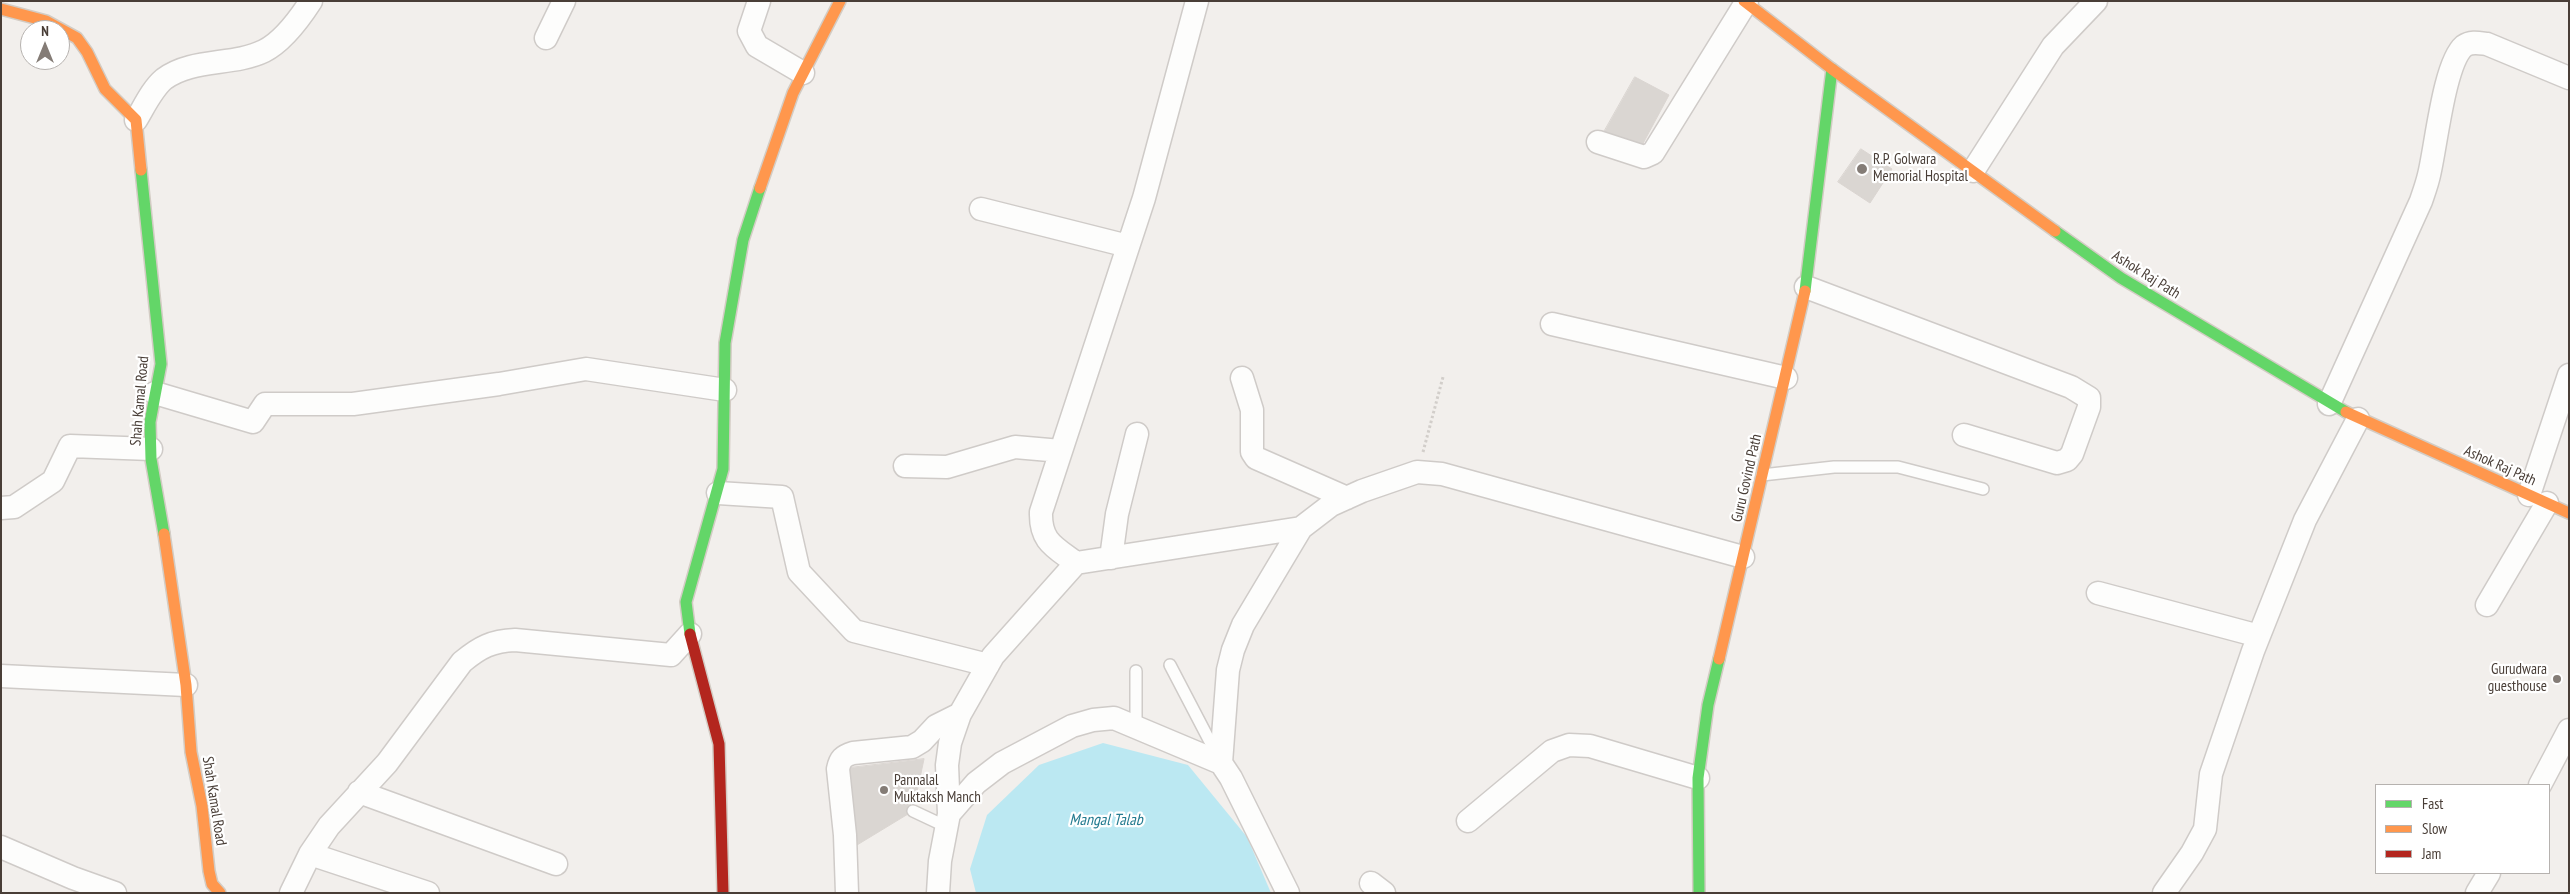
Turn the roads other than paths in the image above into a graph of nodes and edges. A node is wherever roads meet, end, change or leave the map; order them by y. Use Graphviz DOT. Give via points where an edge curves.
graph roads {
  1 [pos="311,1"];
  2 [pos="564,1"];
  3 [pos="759,1"];
  4 [pos="840,1"];
  5 [pos="1197,1"];
  6 [pos="2096,1"];
  7 [pos="1746,2"];
  8 [pos="1,9"];
  9 [pos="546,38"];
  10 [pos="1832,69"];
  11 [pos="803,73"];
  12 [pos="2569,78"];
  13 [pos="136,120"];
  14 [pos="1598,142"];
  15 [pos="1973,171"];
  16 [pos="980,208"];
  17 [pos="1128,246"];
  18 [pos="1806,287"];
  19 [pos="1552,324"];
  20 [pos="2569,375"];
  21 [pos="1242,378"];
  22 [pos="1786,378"];
  23 [pos="725,390"];
  24 [pos="155,393"];
  25 [pos="2329,404"];
  26 [pos="2358,419"];
  27 [pos="1137,434"];
  28 [pos="1964,435"];
  29 [pos="151,449"];
  30 [pos="1062,451"];
  31 [pos="905,466"];
  32 [pos="1762,476"];
  33 [pos="1983,489"];
  34 [pos="718,493"];
  35 [pos="1347,498"];
  36 [pos="2538,499"];
  37 [pos="1,508"];
  38 [pos="2569,513"];
  39 [pos="1301,528"];
  40 [pos="1743,557"];
  41 [pos="1111,558"];
  42 [pos="1076,563"];
  43 [pos="2098,593"];
  44 [pos="2487,605"];
  45 [pos="690,634"];
  46 [pos="2259,636"];
  47 [pos="1170,665"];
  48 [pos="988,666"];
  49 [pos="1136,671"];
  50 [pos="1,676"];
  51 [pos="186,685"];
  52 [pos="960,714"];
  53 [pos="1136,727"];
  54 [pos="2569,730"];
  55 [pos="1221,763"];
  56 [pos="1698,778"];
  57 [pos="2541,784"];
  58 [pos="359,792"];
  59 [pos="913,811"];
  60 [pos="948,820"];
  61 [pos="1468,821"];
  62 [pos="1,847"];
  63 [pos="310,854"];
  64 [pos="556,864"];
  65 [pos="2488,874"];
  66 [pos="217,892"];
  67 [pos="115,893"];
  68 [pos="291,893"];
  69 [pos="428,893"];
  70 [pos="723,893"];
  71 [pos="847,893"];
  72 [pos="938,893"];
  73 [pos="1288,893"];
  74 [pos="1699,893"];
  75 [pos="2164,893"];
  76 [pos="2477,893"];
  1 -- 13 [label="street" via="278,41 266,50 252,56 192,67 165,79 156,87"];
  2 -- 9 [label="street"];
  3 -- 11 [label="street" via="749,31 757,46"];
  4 -- 11 [label="street"];
  5 -- 17 [label="street"];
  6 -- 15 [label="street" via="2053,46"];
  7 -- 10 [label="street, Ashok Raj Path"];
  7 -- 14 [label="street" via="1652,153 1644,157"];
  8 -- 13 [label="street" via="69,32 84,45 98,78 110,95 129,108"];
  10 -- 15 [label="street, Ashok Raj Path"];
  10 -- 18 [label="street, Guru Govind Path"];
  11 -- 23 [label="street" via="743,240 726,344"];
  12 -- 25 [label="street" via="2486,44 2474,42 2464,46 2449,76 2421,201"];
  13 -- 24 [label="street, Shah Kamal Road" via="161,364"];
  15 -- 25 [label="street, Ashok Raj Path" via="2121,278"];
  16 -- 17 [label="street"];
  17 -- 30 [label="street"];
  18 -- 22 [label="street, Guru Govind Path"];
  18 -- 28 [label="street" via="2071,387 2089,398 2072,454 2067,460 2057,463"];
  19 -- 22 [label="street"];
  20 -- 36 [label="street"];
  21 -- 35 [label="street" via="1252,410 1252,452 1256,458"];
  22 -- 32 [label="street, Guru Govind Path"];
  23 -- 24 [label="street" via="586,369 353,404 265,404 253,422"];
  23 -- 34 [label="street" via="725,439"];
  24 -- 29 [label="street, Shah Kamal Road" via="150,422"];
  25 -- 26 [label="street, Ashok Raj Path"];
  26 -- 36 [label="street, Ashok Raj Path"];
  26 -- 46 [label="street" via="2305,520"];
  27 -- 41 [label="street" via="1117,514"];
  29 -- 37 [label="street" via="70,446 53,481 14,507"];
  29 -- 51 [label="street, Shah Kamal Road"];
  30 -- 31 [label="street" via="1015,447 947,467"];
  30 -- 42 [label="street" via="1041,512 1040,528 1045,539"];
  32 -- 33 [label="lane" via="1834,467 1898,467"];
  32 -- 40 [label="street, Guru Govind Path"];
  34 -- 45 [label="street" via="686,602"];
  34 -- 48 [label="street" via="782,497 799,572 854,631"];
  35 -- 39 [label="street" via="1331,505"];
  35 -- 40 [label="street" via="1417,472 1442,474"];
  36 -- 38 [label="street, Ashok Raj Path"];
  36 -- 44 [label="street"];
  39 -- 41 [label="street"];
  39 -- 55 [label="street" via="1243,625 1233,650 1228,670"];
  40 -- 56 [label="street, Guru Govind Path" via="1708,705"];
  41 -- 42 [label="street"];
  42 -- 48 [label="street" via="1033,609"];
  43 -- 46 [label="street"];
  45 -- 58 [label="street" via="671,655 515,640 486,645 462,662 386,763"];
  45 -- 70 [label="street" via="719,744"];
  46 -- 75 [label="street" via="2210,774 2205,829"];
  47 -- 55 [label="lane"];
  48 -- 52 [label="street"];
  49 -- 53 [label="lane"];
  50 -- 51 [label="street"];
  51 -- 66 [label="street, Shah Kamal Road" via="192,752 212,884"];
  52 -- 60 [label="street" via="950,743 947,765"];
  52 -- 71 [label="street" via="936,726 912,747 845,755 840,761"];
  53 -- 55 [label="street"];
  53 -- 60 [label="street" via="1114,718 1072,726 1002,763 976,783"];
  54 -- 57 [label="street"];
  55 -- 73 [label="street"];
  56 -- 61 [label="street" via="1590,746 1569,745 1552,750"];
  56 -- 74 [label="street, Guru Govind Path"];
  58 -- 63 [label="street"];
  58 -- 64 [label="street"];
  59 -- 60 [label="lane"];
  60 -- 72 [label="street"];
  62 -- 67 [label="street"];
  63 -- 68 [label="street"];
  63 -- 69 [label="street"];
  65 -- 76 [label="street"];
}
